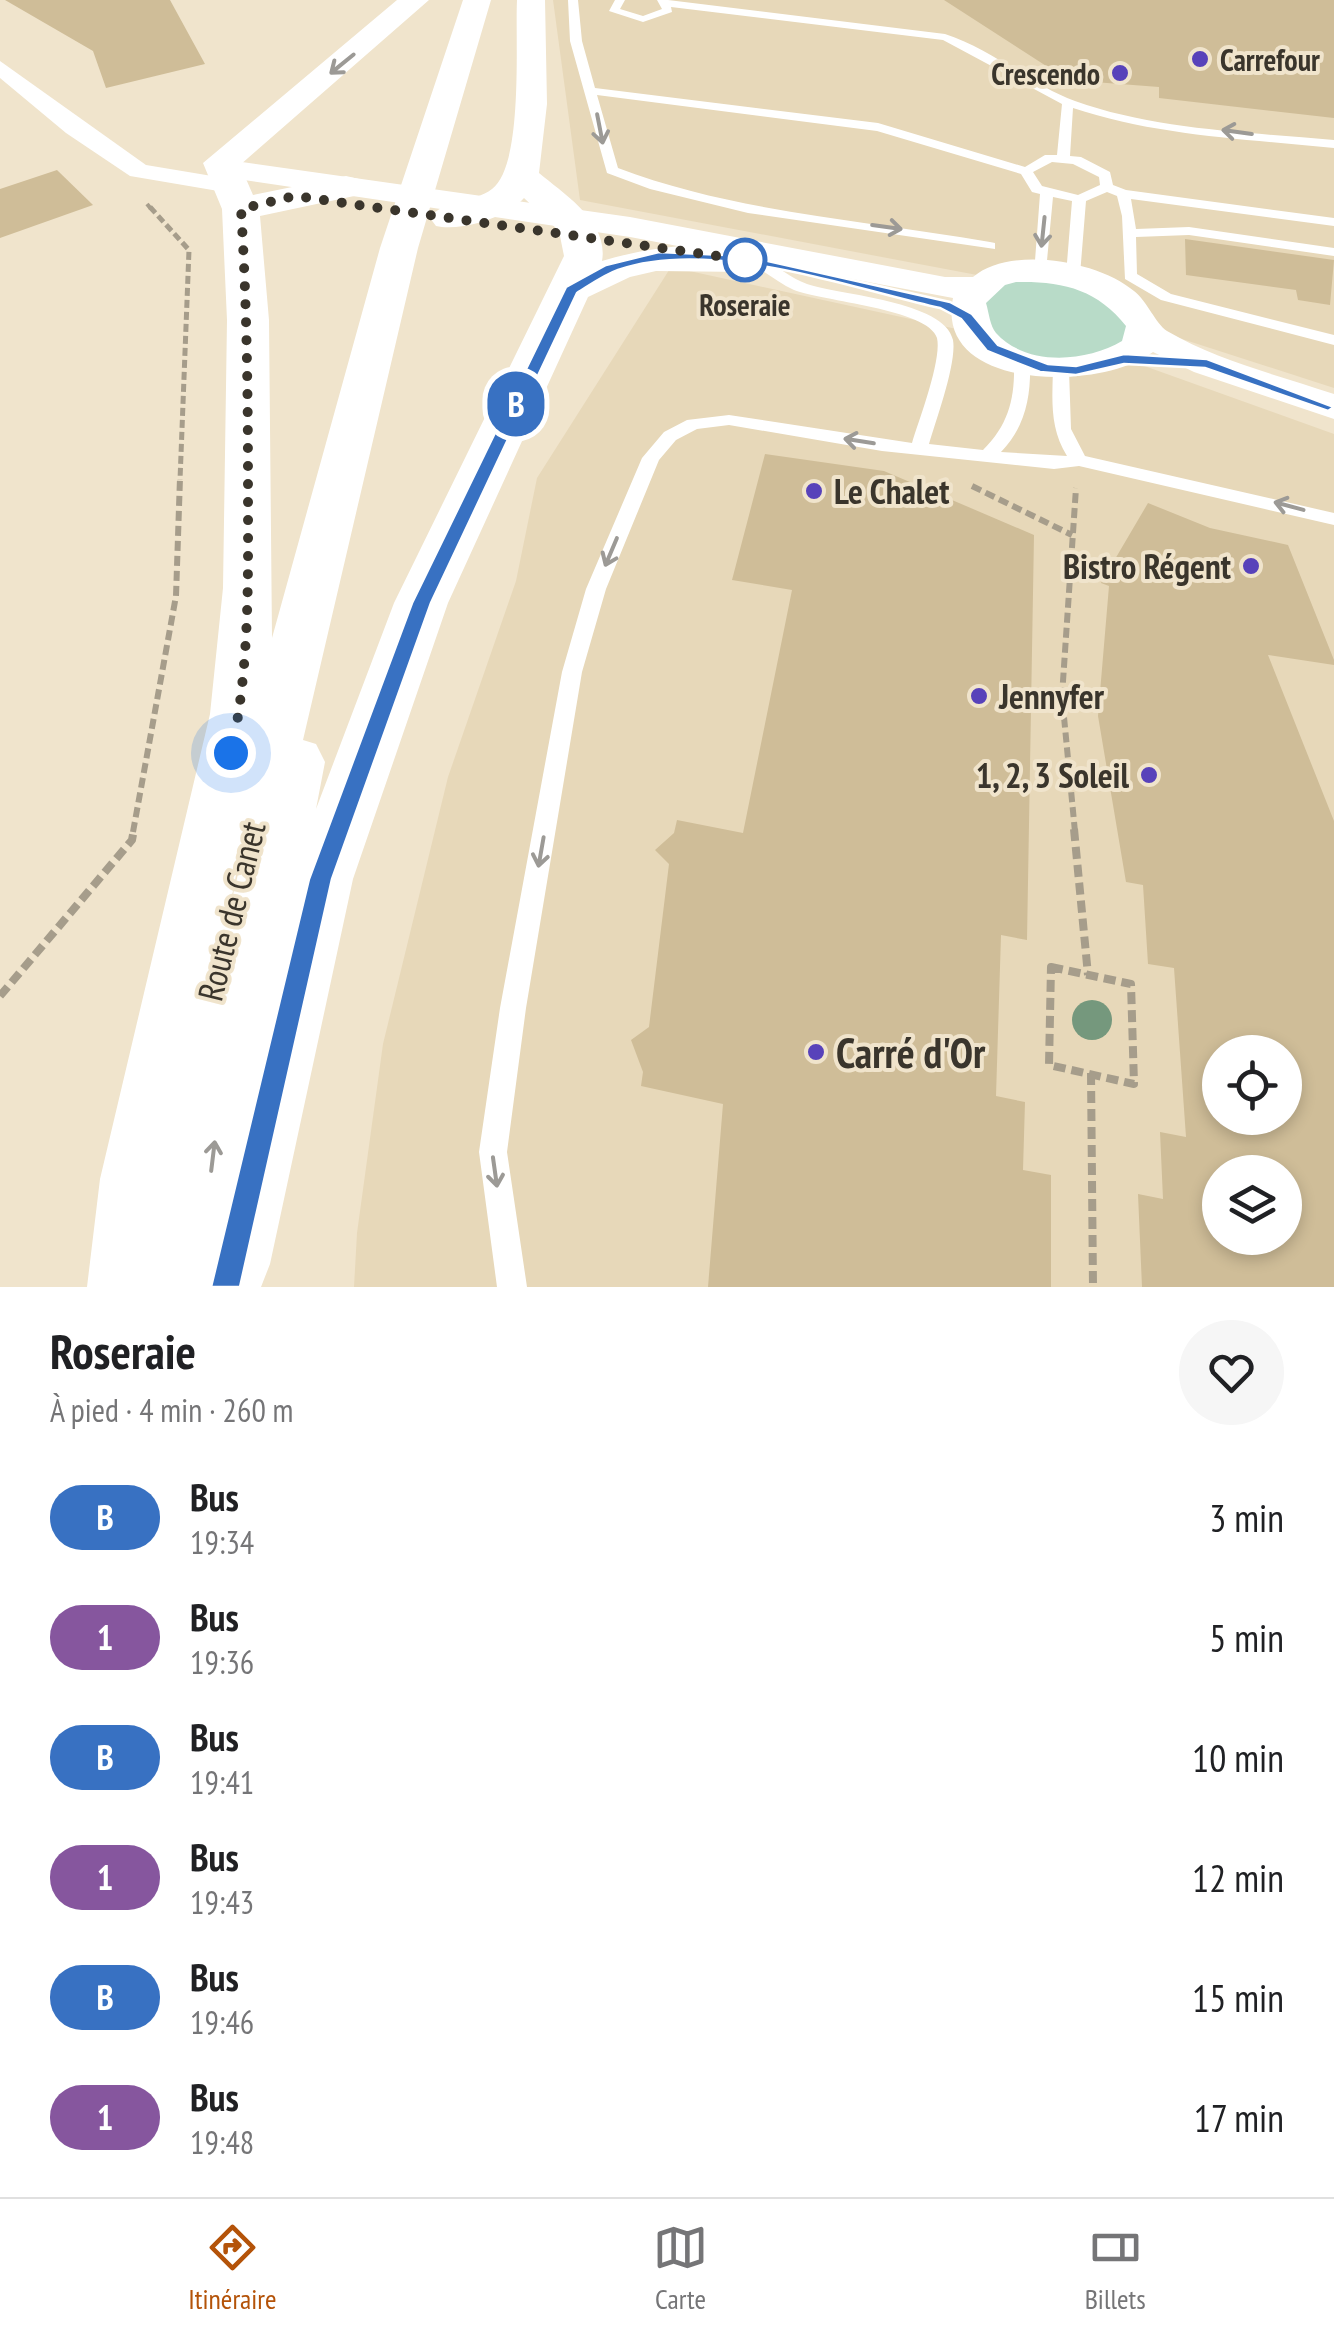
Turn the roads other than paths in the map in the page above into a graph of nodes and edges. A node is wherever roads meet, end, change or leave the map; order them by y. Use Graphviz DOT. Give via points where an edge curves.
graph roads {
  1 [pos="415,0"];
  2 [pos="477,0"];
  3 [pos="493,0"];
  4 [pos="531,0"];
  5 [pos="573,0"];
  6 [pos="619,0"];
  7 [pos="744,0"];
  8 [pos="664,2"];
  9 [pos="737,12"];
  10 [pos="0,67"];
  11 [pos="592,90"];
  12 [pos="1068,102"];
  13 [pos="1334,144"];
  14 [pos="1063,158"];
  15 [pos="438,168"];
  16 [pos="1026,171"];
  17 [pos="521,176"];
  18 [pos="346,187"];
  19 [pos="1107,187"];
  20 [pos="247,190"];
  21 [pos="1047,194"];
  22 [pos="1123,194"];
  23 [pos="1080,198"];
  24 [pos="1334,222"];
  25 [pos="439,230"];
  26 [pos="1128,234"];
  27 [pos="990,246"];
  28 [pos="572,247"];
  29 [pos="1334,252"];
  30 [pos="753,262"];
  31 [pos="1056,273"];
  32 [pos="972,302"];
  33 [pos="1334,340"];
  34 [pos="1134,346"];
  35 [pos="1022,362"];
  36 [pos="1060,370"];
  37 [pos="1334,407"];
  38 [pos="1010,436"];
  39 [pos="919,448"];
  40 [pos="990,453"];
  41 [pos="1026,460"];
  42 [pos="1079,460"];
  43 [pos="1334,519"];
  44 [pos="128,1287"];
  45 [pos="150,1287"];
  46 [pos="196,1287"];
  47 [pos="226,1287"];
  48 [pos="512,1287"];
  1 -- 20 [label="main road, one-way" via="221,163"];
  2 -- 15 [label="main road"];
  3 -- 15 [label="main road"];
  4 -- 17 [label="main road"];
  5 -- 11 [label="lane" via="576,41"];
  6 -- 8 [label="lane" via="614,11 634,19 659,16 668,10"];
  7 -- 9 [label="lane"];
  8 -- 9 [label="lane"];
  9 -- 12 [label="lane" via="944,36"];
  10 -- 20 [label="street" via="28,100 139,171"];
  11 -- 16 [label="lane" via="878,128"];
  11 -- 27 [label="lane, one-way" via="612,170 646,185"];
  13 -- 12 [label="lane, one-way" via="1122,116"];
  12 -- 14 [label="lane"];
  14 -- 16 [label="lane" via="1038,161"];
  14 -- 19 [label="lane" via="1098,169"];
  15 -- 25 [label="main road"];
  16 -- 21 [label="lane" via="1030,183"];
  17 -- 25 [label="main road" via="508,196"];
  17 -- 28 [label="main road"];
  18 -- 20 [label="main road"];
  18 -- 20 [label="street"];
  18 -- 25 [label="street"];
  19 -- 22 [label="lane"];
  19 -- 23 [label="lane"];
  20 -- 25 [label="street"];
  20 -- 44 [label="main road" via="249,588 240,714 138,1179"];
  21 -- 23 [label="lane"];
  21 -- 31 [label="lane, one-way"];
  22 -- 24 [label="lane"];
  22 -- 26 [label="lane"];
  23 -- 31 [label="lane"];
  25 -- 28 [label="street"];
  25 -- 45 [label="main road, Route de Canet" via="330,511 167,1176"];
  46 -- 25 [label="main road, Route de Canet, one-way" via="221,1098 283,814 354,512"];
  26 -- 29 [label="lane" via="1189,231"];
  26 -- 33 [label="lane" via="1130,276 1166,296"];
  28 -- 30 [label="street"];
  28 -- 30 [label="main road" via="611,268 659,256"];
  28 -- 32 [label="street" via="945,287"];
  28 -- 47 [label="main road" via="421,603 320,879"];
  30 -- 32 [label="street" via="945,305"];
  30 -- 39 [label="lane" via="800,287 907,311 937,326 945,340 940,375"];
  31 -- 32 [label="street" via="1014,272"];
  31 -- 34 [label="street" via="1112,290 1128,303"];
  32 -- 35 [label="street" via="976,333"];
  34 -- 36 [label="street" via="1102,368"];
  34 -- 37 [label="street"];
  35 -- 36 [label="street"];
  35 -- 38 [label="lane" via="1024,393"];
  36 -- 42 [label="lane" via="1060,423"];
  38 -- 40 [label="lane"];
  38 -- 41 [label="lane"];
  39 -- 40 [label="lane"];
  39 -- 48 [label="lane, one-way" via="708,421 670,436 651,458 596,589 572,672 512,1008 492,1152"];
  40 -- 41 [label="lane"];
  41 -- 42 [label="lane"];
  43 -- 42 [label="lane, one-way"];
}
